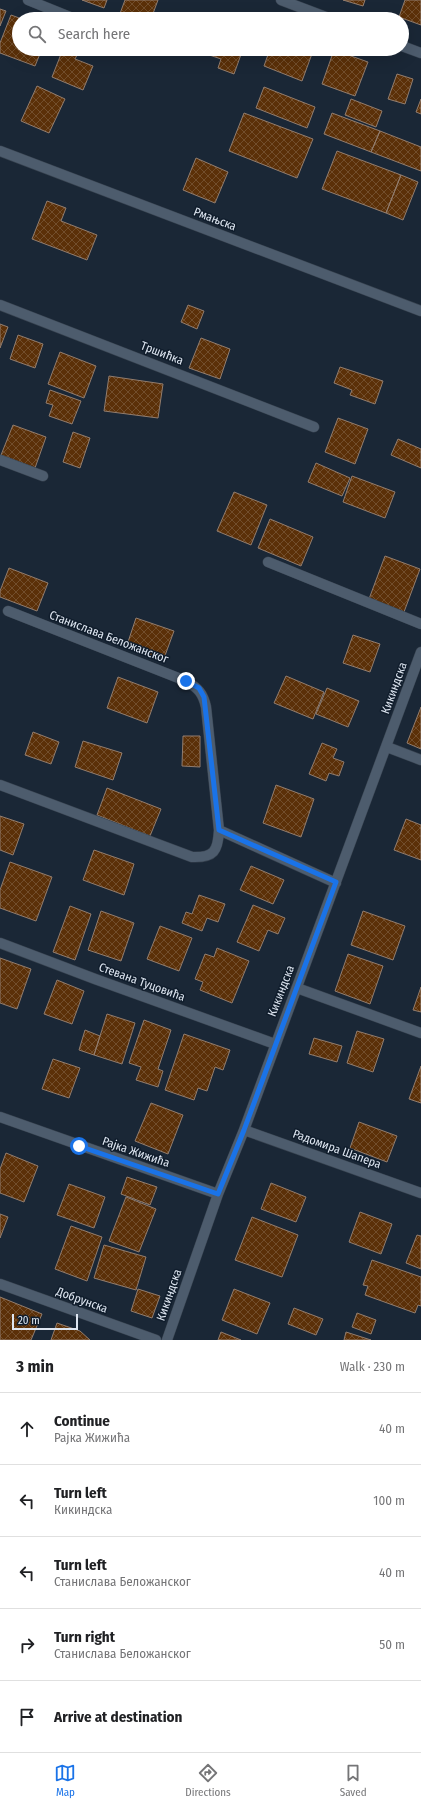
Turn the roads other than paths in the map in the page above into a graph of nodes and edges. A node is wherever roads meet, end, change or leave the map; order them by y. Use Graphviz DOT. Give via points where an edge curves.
graph roads {
  1 [pos="28,0"];
  2 [pos="281,0"];
  3 [pos="58,12"];
  4 [pos="313,12"];
  5 [pos="409,49"];
  6 [pos="421,53"];
  7 [pos="0,151"];
  8 [pos="0,305"];
  9 [pos="421,311"];
  10 [pos="314,427"];
  11 [pos="0,460"];
  12 [pos="43,476"];
  13 [pos="268,562"];
  14 [pos="8,611"];
  15 [pos="421,624"];
  16 [pos="421,652"];
  17 [pos="387,747"];
  18 [pos="421,760"];
  19 [pos="0,785"];
  20 [pos="219,830"];
  21 [pos="336,882"];
  22 [pos="0,943"];
  23 [pos="297,988"];
  24 [pos="421,1033"];
  25 [pos="276,1044"];
  26 [pos="0,1117"];
  27 [pos="244,1130"];
  28 [pos="421,1193"];
  29 [pos="218,1194"];
  30 [pos="0,1284"];
  31 [pos="156,1340"];
  32 [pos="167,1340"];
  1 -- 3 [label="street"];
  2 -- 4 [label="street"];
  5 -- 6 [label="street"];
  7 -- 9 [label="street, Рмањска"];
  8 -- 10 [label="street, Тршићка"];
  11 -- 12 [label="street"];
  13 -- 15 [label="street"];
  14 -- 20 [label="street, Станислава Беложанског" via="199,688 206,707"];
  16 -- 17 [label="street, Кикиндска"];
  17 -- 18 [label="street"];
  17 -- 21 [label="street, Кикиндска"];
  19 -- 20 [label="street, Станислава Беложанског" via="192,857 214,853"];
  20 -- 21 [label="street"];
  21 -- 23 [label="street, Кикиндска"];
  22 -- 25 [label="street, Стевана Туцовића"];
  23 -- 24 [label="street"];
  23 -- 25 [label="street, Кикиндска"];
  25 -- 27 [label="street, Кикиндска"];
  26 -- 29 [label="street, Рајка Жижића"];
  27 -- 28 [label="street, Радомира Шапера"];
  27 -- 29 [label="street, Кикиндска"];
  29 -- 32 [label="street, Кикиндска"];
  30 -- 31 [label="street, Добрунска"];
}
